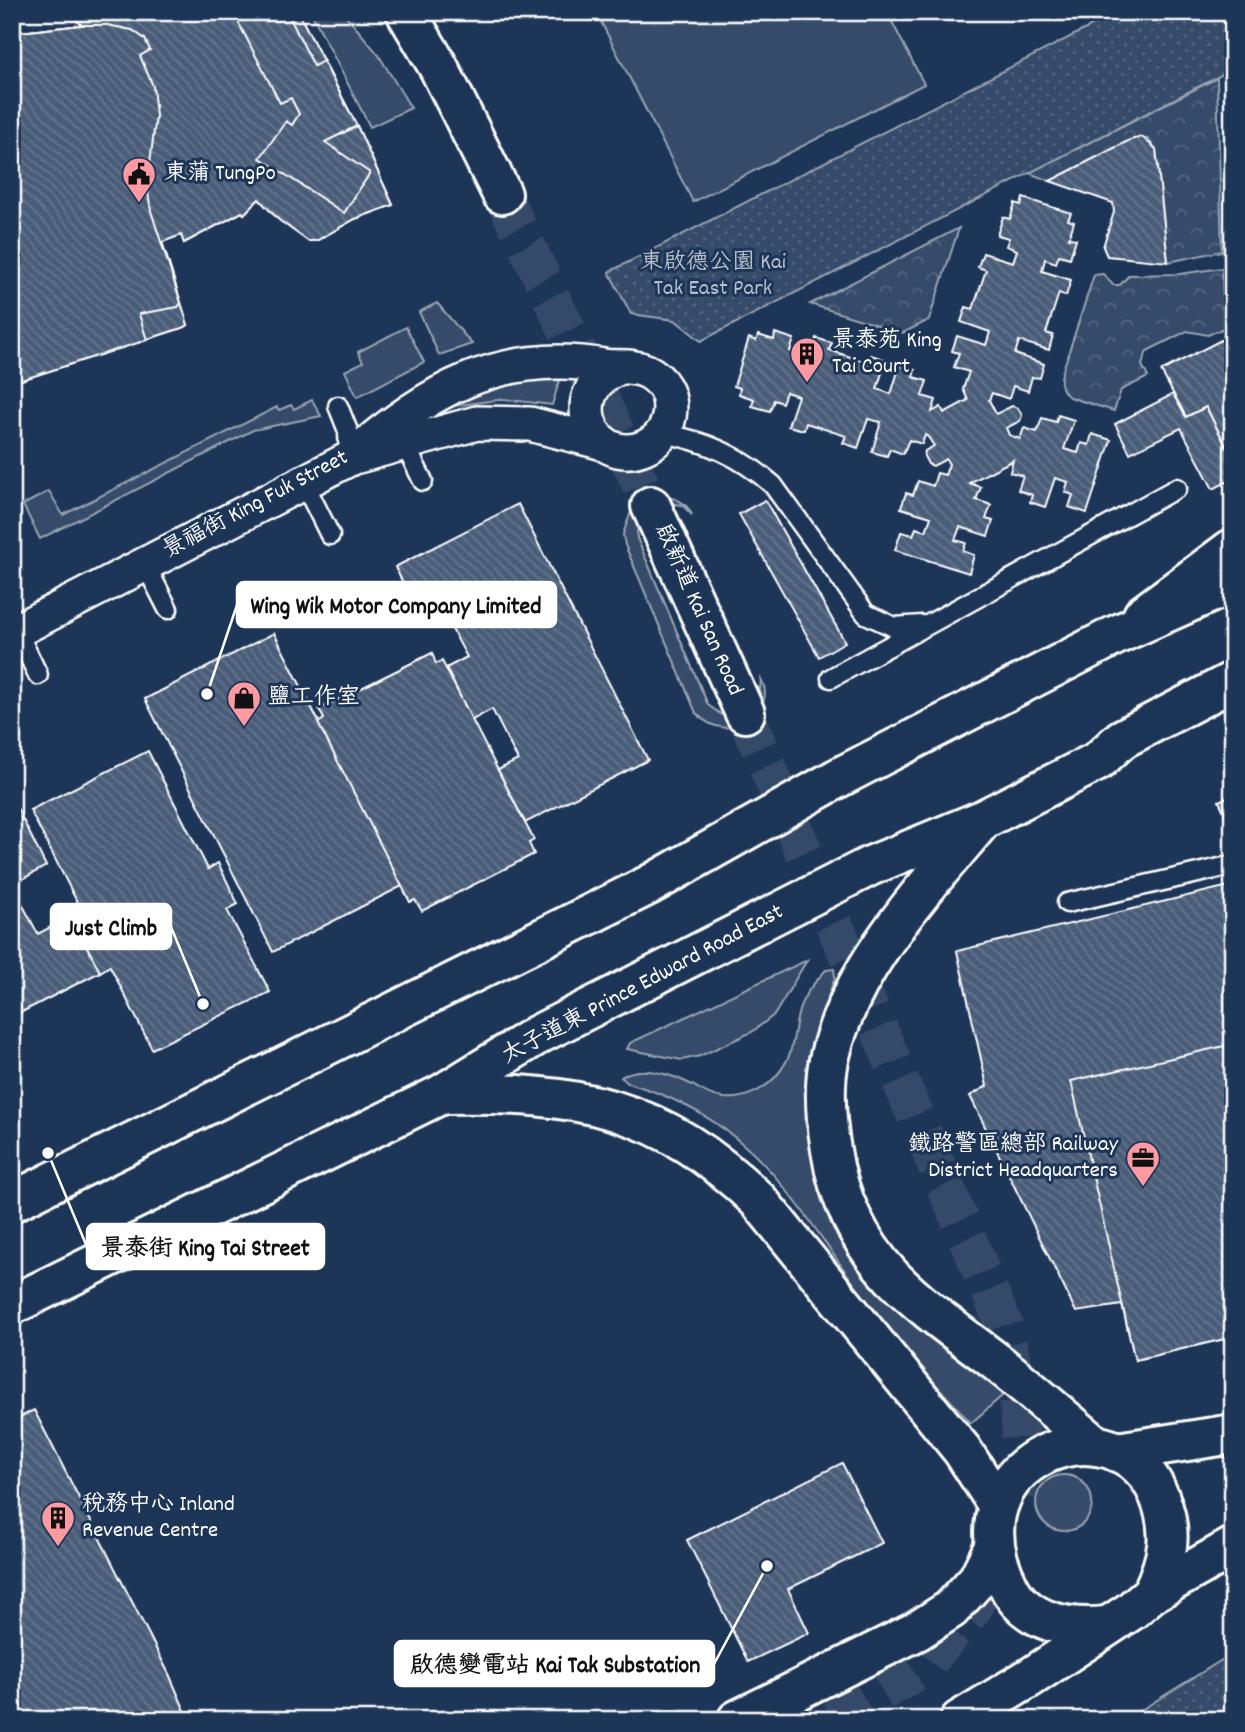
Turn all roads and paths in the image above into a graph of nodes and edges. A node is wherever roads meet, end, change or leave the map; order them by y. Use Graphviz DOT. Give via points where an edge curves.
graph roads {
  1 [pos="406,12"];
  2 [pos="502,194"];
  3 [pos="619,368"];
  4 [pos="338,406"];
  5 [pos="662,433"];
  6 [pos="404,443"];
  7 [pos="604,443"];
  8 [pos="349,459"];
  9 [pos="303,481"];
  10 [pos="423,481"];
  11 [pos="1177,488"];
  12 [pos="651,506"];
  13 [pos="330,536"];
  14 [pos="1233,548"];
  15 [pos="145,564"];
  16 [pos="1233,583"];
  17 [pos="169,609"];
  18 [pos="939,618"];
  19 [pos="14,632"];
  20 [pos="1116,635"];
  21 [pos="38,675"];
  22 [pos="831,678"];
  23 [pos="1233,681"];
  24 [pos="745,713"];
  25 [pos="982,820"];
  26 [pos="1233,865"];
  27 [pos="1067,903"];
  28 [pos="442,1094"];
  29 [pos="12,1202"];
  30 [pos="12,1305"];
  31 [pos="1233,1434"];
  32 [pos="1107,1449"];
  33 [pos="997,1504"];
  34 [pos="994,1546"];
  35 [pos="1233,1547"];
  36 [pos="1152,1593"];
  37 [pos="1106,1626"];
  38 [pos="737,1720"];
  39 [pos="960,1720"];
  1 -- 2 [label="main road"];
  3 -- 5 [label="street, 景福街 King Fuk Street" via="647,371 667,391 671,406"];
  3 -- 7 [label="street" via="598,380 587,401 589,424"];
  3 -- 8 [label="street, 景福街 King Fuk Street" via="539,362 474,377 395,418"];
  4 -- 8 [label="lane" via="348,431"];
  5 -- 7 [label="street" via="635,450"];
  5 -- 18 [label="lane" via="711,445 763,476 866,614 894,627 925,625"];
  6 -- 7 [label="street" via="449,429 505,422"];
  6 -- 8 [label="street"];
  6 -- 10 [label="lane"];
  8 -- 9 [label="street, 景福街 King Fuk Street"];
  9 -- 13 [label="lane"];
  9 -- 15 [label="street, 景福街 King Fuk Street"];
  11 -- 18 [label="lane"];
  12 -- 24 [label="main road, 啟新道 Kai San Road"];
  14 -- 20 [label="main road"];
  15 -- 17 [label="lane"];
  15 -- 19 [label="street, 景福街 King Fuk Street"];
  16 -- 20 [label="main road"];
  18 -- 22 [label="lane"];
  19 -- 21 [label="lane"];
  20 -- 29 [label="main road" via="838,778 649,885"];
  23 -- 25 [label="main road, 太子道東 Prince Edward Road East" via="1122,739 1098,761"];
  25 -- 28 [label="main road, 太子道東 Prince Edward Road East" via="870,866 539,1034"];
  25 -- 32 [label="main road" via="879,950 846,1010 829,1061 826,1092 833,1165 855,1226 890,1275"];
  26 -- 27 [label="lane"];
  28 -- 30 [label="main road, 太子道東 Prince Edward Road East"];
  28 -- 33 [label="main road" via="516,1093 568,1099 639,1119 696,1147 759,1201 962,1450"];
  31 -- 32 [label="main road"];
  32 -- 33 [label="main road" via="1072,1446 1047,1451 1018,1472"];
  32 -- 36 [label="main road" via="1139,1466 1155,1486 1166,1512 1166,1564"];
  33 -- 34 [label="main road"];
  34 -- 37 [label="main road" via="1013,1596 1032,1612 1055,1624 1083,1629"];
  34 -- 38 [label="main road" via="978,1579 951,1609 917,1631"];
  35 -- 36 [label="main road"];
  36 -- 37 [label="main road"];
  37 -- 39 [label="main road"];
}
